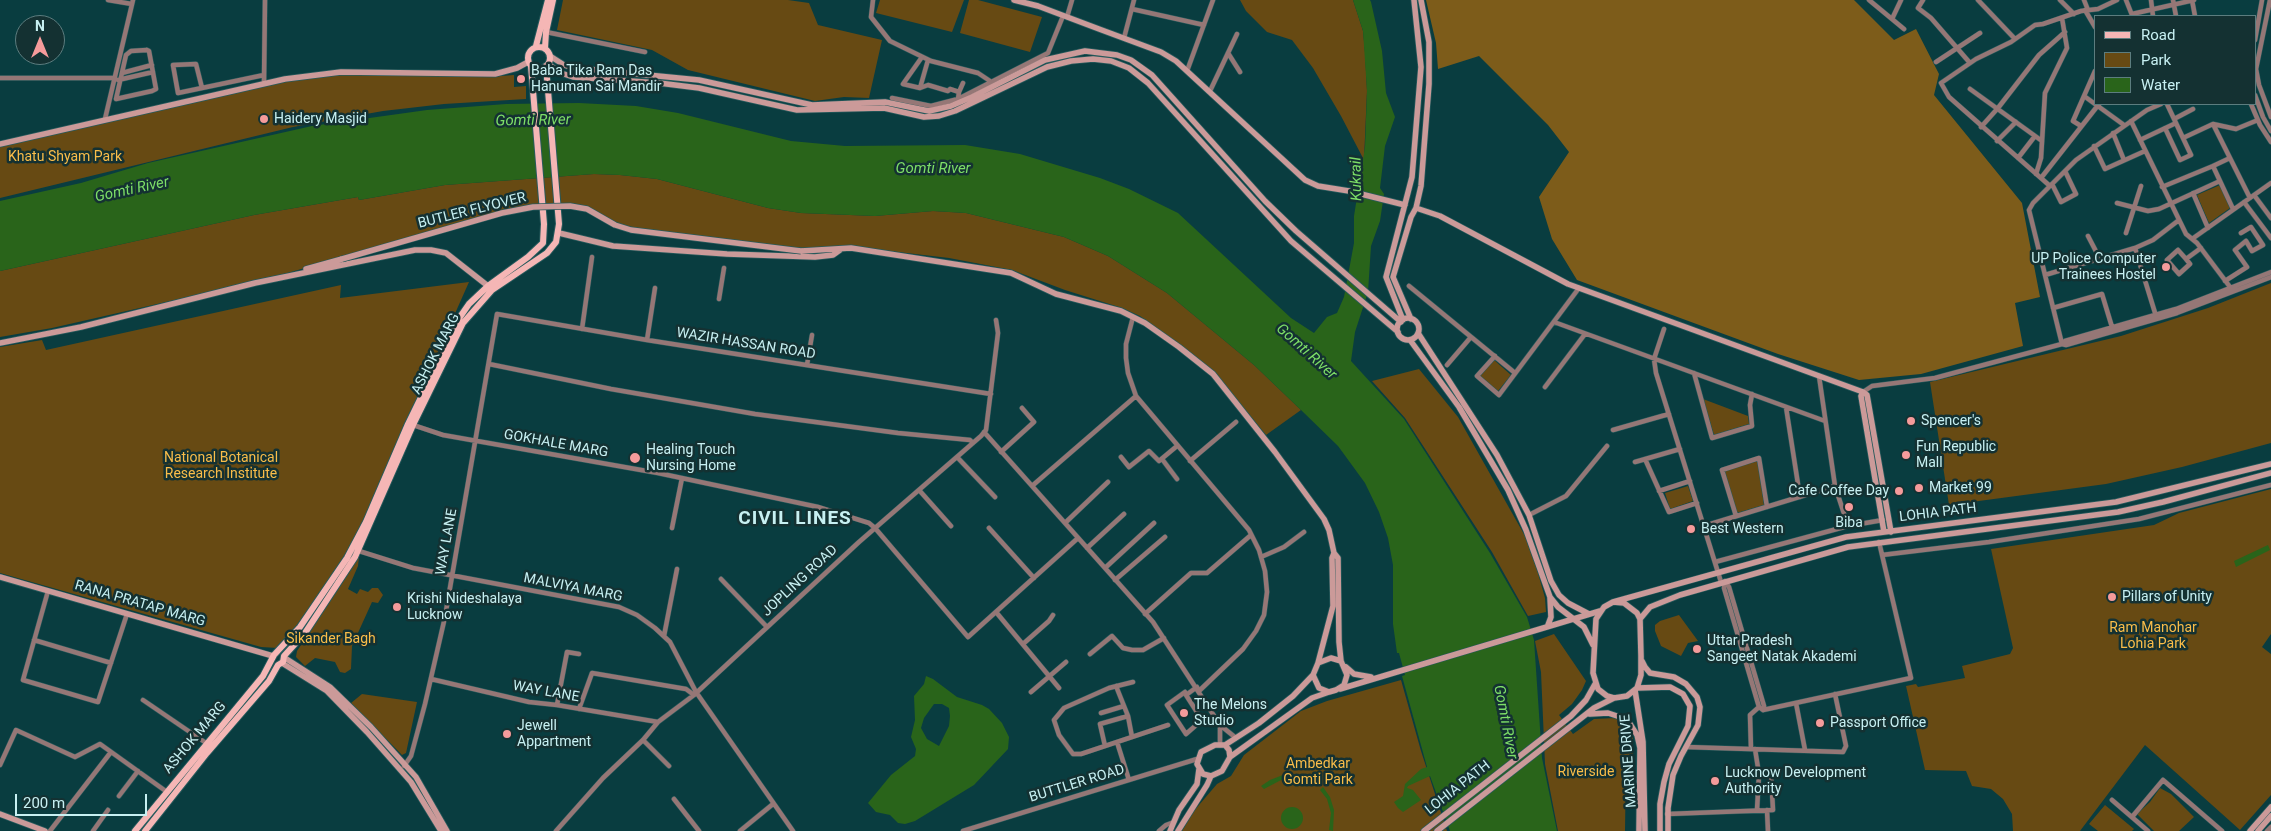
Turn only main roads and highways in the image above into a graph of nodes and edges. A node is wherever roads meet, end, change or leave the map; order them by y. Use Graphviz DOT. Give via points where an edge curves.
graph roads {
  1 [pos="548,0"];
  2 [pos="552,0"];
  3 [pos="536,46"];
  4 [pos="545,48"];
  5 [pos="530,64"];
  6 [pos="547,65"];
  7 [pos="539,248"];
  8 [pos="547,253"];
  9 [pos="279,659"];
  10 [pos="134,831"];
  11 [pos="145,831"];
  1 -- 3 [label="main road"];
  2 -- 4 [label="main road"];
  3 -- 4 [label="main road"];
  3 -- 5 [label="main road" via="529,52"];
  4 -- 6 [label="main road" via="550,56"];
  5 -- 6 [label="main road" via="540,69"];
  5 -- 7 [label="main road" via="544,224 543,242"];
  6 -- 8 [label="main road, ASHOK MARG" via="559,224 553,247"];
  7 -- 8 [label="main road"];
  7 -- 9 [label="main road, ASHOK MARG" via="488,286 460,317 347,558"];
  8 -- 9 [label="main road, ASHOK MARG" via="492,290 463,324 359,551 305,633"];
  9 -- 10 [label="main road, ASHOK MARG"];
  9 -- 11 [label="main road, ASHOK MARG" via="269,680"];
}
